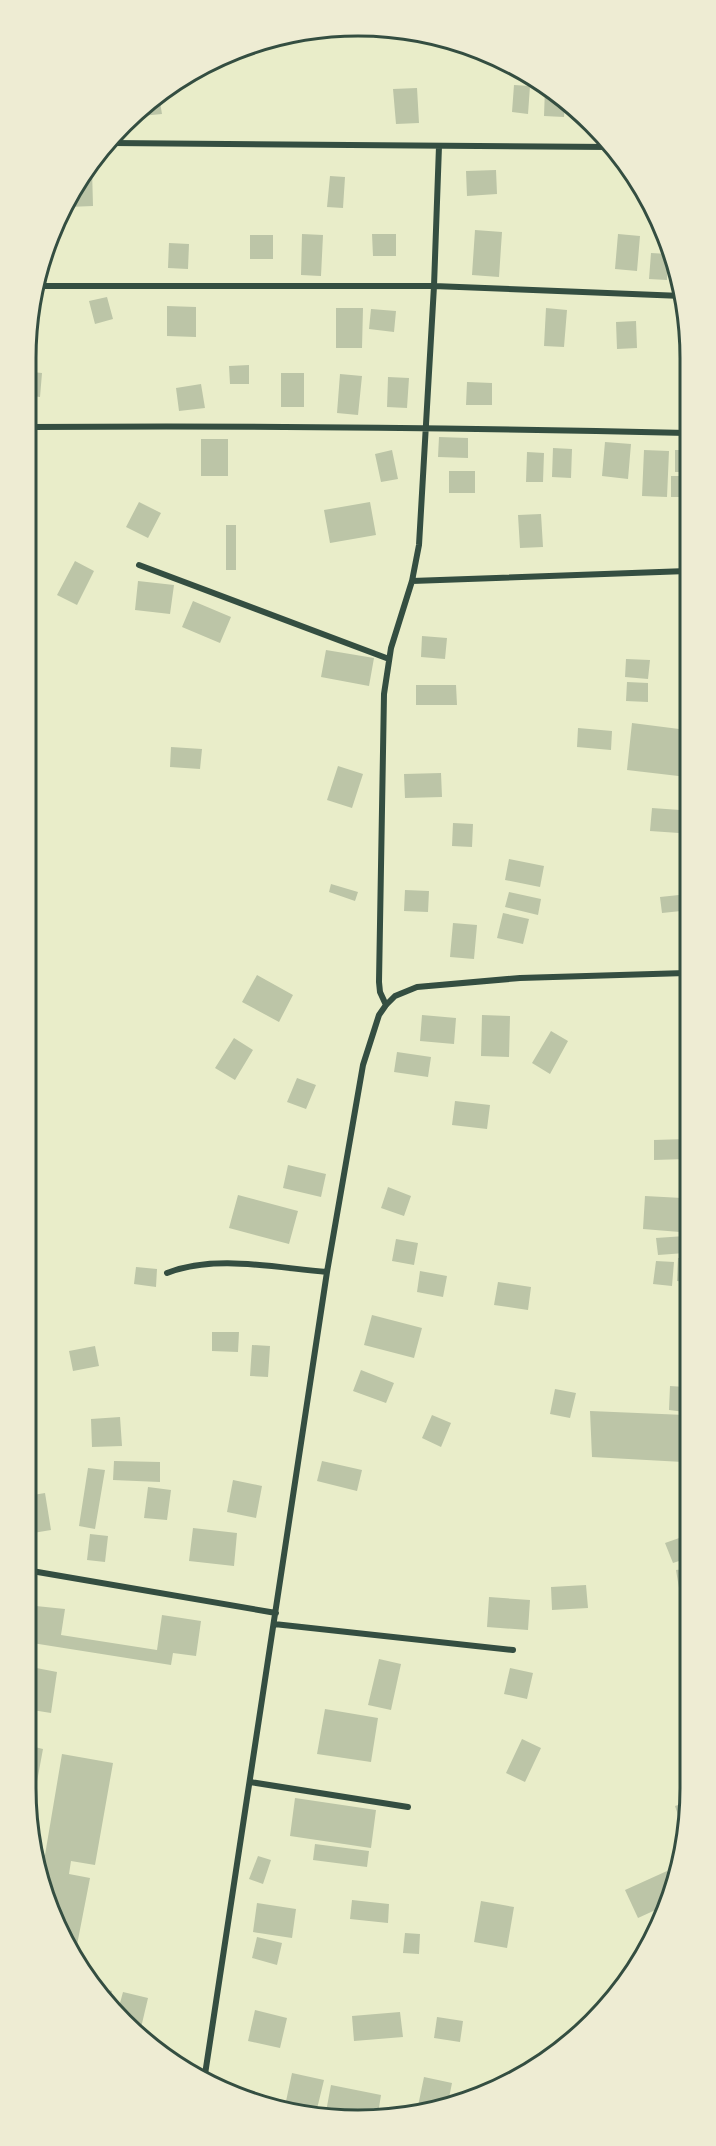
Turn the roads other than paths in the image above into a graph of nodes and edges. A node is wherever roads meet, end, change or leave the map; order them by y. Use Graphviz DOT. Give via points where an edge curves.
graph roads {
  1 [pos="119,143"];
  2 [pos="439,146"];
  3 [pos="601,147"];
  4 [pos="44,286"];
  5 [pos="434,286"];
  6 [pos="674,296"];
  7 [pos="36,427"];
  8 [pos="426,427"];
  9 [pos="680,433"];
  10 [pos="139,565"];
  11 [pos="680,571"];
  12 [pos="412,581"];
  13 [pos="389,658"];
  14 [pos="680,973"];
  15 [pos="386,1005"];
  16 [pos="327,1272"];
  17 [pos="166,1273"];
  18 [pos="36,1572"];
  19 [pos="276,1613"];
  20 [pos="274,1624"];
  21 [pos="513,1650"];
  22 [pos="250,1782"];
  23 [pos="408,1807"];
  24 [pos="205,2071"];
  1 -- 2 [label="street"];
  2 -- 3 [label="street"];
  2 -- 5 [label="street"];
  4 -- 5 [label="street"];
  5 -- 6 [label="street"];
  5 -- 8 [label="street"];
  7 -- 8 [label="street"];
  8 -- 9 [label="street"];
  8 -- 12 [label="street" via="423,505"];
  10 -- 13 [label="street"];
  11 -- 12 [label="street"];
  12 -- 13 [label="street"];
  13 -- 15 [label="street" via="382,712 379,982"];
  14 -- 15 [label="street" via="520,978 417,987 403,991"];
  15 -- 16 [label="street" via="363,1065"];
  16 -- 17 [label="street" via="205,1263"];
  16 -- 19 [label="street"];
  18 -- 19 [label="street"];
  19 -- 20 [label="street"];
  20 -- 21 [label="street"];
  20 -- 22 [label="street"];
  22 -- 23 [label="street"];
  22 -- 24 [label="street"];
}
